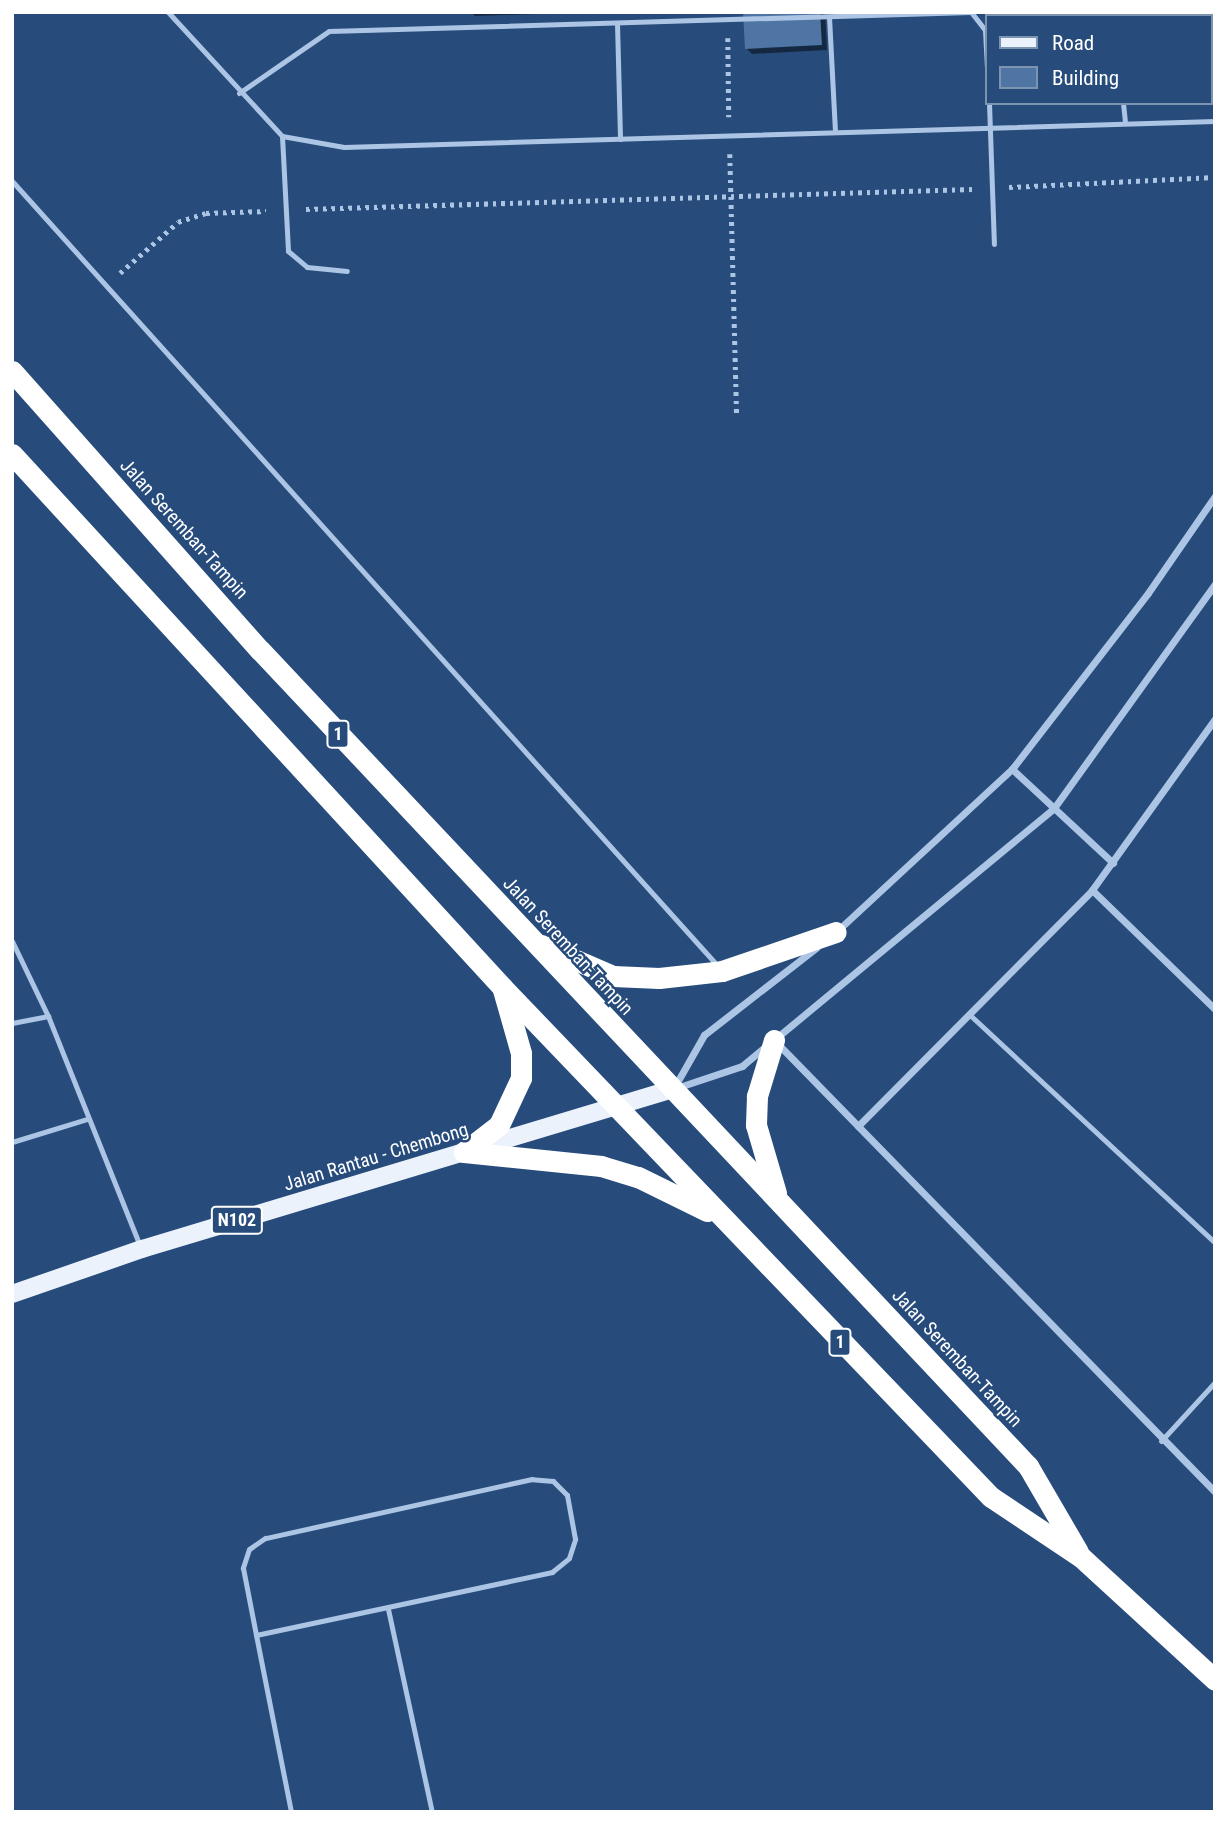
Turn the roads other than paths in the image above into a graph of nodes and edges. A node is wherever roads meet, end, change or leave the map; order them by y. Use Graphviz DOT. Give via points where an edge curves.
graph roads {
  1 [pos="168,12"];
  2 [pos="829,17"];
  3 [pos="617,23"];
  4 [pos="986,50"];
  5 [pos="239,93"];
  6 [pos="989,105"];
  7 [pos="1123,105"];
  8 [pos="1125,121"];
  9 [pos="1215,121"];
  10 [pos="990,128"];
  11 [pos="835,132"];
  12 [pos="282,136"];
  13 [pos="620,139"];
  14 [pos="12,181"];
  15 [pos="994,244"];
  16 [pos="347,271"];
  17 [pos="12,370"];
  18 [pos="12,454"];
  19 [pos="1215,496"];
  20 [pos="1215,583"];
  21 [pos="1215,719"];
  22 [pos="1012,769"];
  23 [pos="1054,808"];
  24 [pos="1114,863"];
  25 [pos="1092,890"];
  26 [pos="836,932"];
  27 [pos="12,941"];
  28 [pos="532,941"];
  29 [pos="722,971"];
  30 [pos="503,988"];
  31 [pos="1215,1009"];
  32 [pos="48,1016"];
  33 [pos="971,1016"];
  34 [pos="12,1023"];
  35 [pos="774,1040"];
  36 [pos="673,1090"];
  37 [pos="618,1106"];
  38 [pos="87,1119"];
  39 [pos="858,1126"];
  40 [pos="12,1142"];
  41 [pos="464,1152"];
  42 [pos="779,1203"];
  43 [pos="715,1215"];
  44 [pos="1215,1243"];
  45 [pos="142,1249"];
  46 [pos="12,1294"];
  47 [pos="1215,1382"];
  48 [pos="1161,1441"];
  49 [pos="1215,1492"];
  50 [pos="1081,1557"];
  51 [pos="388,1609"];
  52 [pos="256,1635"];
  53 [pos="1215,1680"];
  54 [pos="290,1812"];
  55 [pos="432,1812"];
  1 -- 5 [label="lane"];
  2 -- 3 [label="lane"];
  2 -- 4 [label="lane" via="971,12 985,30"];
  2 -- 11 [label="lane"];
  3 -- 5 [label="lane" via="329,31"];
  3 -- 13 [label="lane"];
  5 -- 12 [label="lane"];
  6 -- 10 [label="lane"];
  7 -- 8 [label="lane"];
  8 -- 9 [label="lane"];
  8 -- 10 [label="lane"];
  10 -- 11 [label="lane"];
  10 -- 15 [label="lane"];
  11 -- 13 [label="lane"];
  12 -- 13 [label="lane" via="344,147"];
  12 -- 16 [label="lane" via="288,251 307,267"];
  14 -- 29 [label="lane"];
  17 -- 28 [label="highway, Jalan Seremban-Tampin / 1" via="260,650"];
  18 -- 30 [label="highway, Jalan Seremban-Tampin / 1"];
  19 -- 22 [label="street"];
  20 -- 23 [label="street"];
  21 -- 24 [label="street"];
  22 -- 23 [label="street"];
  22 -- 26 [label="street"];
  23 -- 24 [label="street"];
  23 -- 35 [label="street"];
  24 -- 25 [label="street"];
  25 -- 31 [label="street"];
  25 -- 33 [label="street"];
  26 -- 29 [label="highway"];
  26 -- 36 [label="street" via="704,1035"];
  27 -- 32 [label="lane"];
  28 -- 29 [label="highway" via="613,976 659,978"];
  28 -- 36 [label="highway, Jalan Seremban-Tampin / 1"];
  30 -- 37 [label="highway, Jalan Seremban-Tampin / 1"];
  30 -- 41 [label="highway" via="521,1053 521,1078 499,1125"];
  32 -- 34 [label="lane"];
  32 -- 38 [label="lane"];
  33 -- 39 [label="street"];
  33 -- 44 [label="lane"];
  35 -- 36 [label="street" via="742,1066"];
  35 -- 39 [label="street"];
  35 -- 42 [label="highway" via="757,1096 755,1125"];
  36 -- 37 [label="main road, Jalan Rantau - Chembong / N102"];
  36 -- 42 [label="highway, Jalan Seremban-Tampin / 1"];
  37 -- 41 [label="main road, Jalan Rantau - Chembong / N102"];
  37 -- 43 [label="highway, Jalan Seremban-Tampin / 1"];
  38 -- 40 [label="lane"];
  38 -- 45 [label="lane"];
  39 -- 48 [label="street"];
  41 -- 43 [label="highway" via="601,1166 638,1177"];
  41 -- 45 [label="main road, Jalan Rantau - Chembong / N102"];
  42 -- 50 [label="highway, Jalan Seremban-Tampin / 1" via="1028,1466"];
  43 -- 50 [label="highway, Jalan Seremban-Tampin / 1" via="991,1497"];
  45 -- 46 [label="main road, Jalan Rantau - Chembong / N102"];
  47 -- 48 [label="lane"];
  48 -- 49 [label="street"];
  50 -- 53 [label="highway, Jalan Seremban-Tampin / 1"];
  51 -- 52 [label="lane"];
  51 -- 52 [label="lane" via="552,1572 569,1558 575,1539 567,1495 553,1480 533,1479 265,1538 249,1549 243,1568"];
  51 -- 55 [label="lane"];
  52 -- 54 [label="lane"];
}
